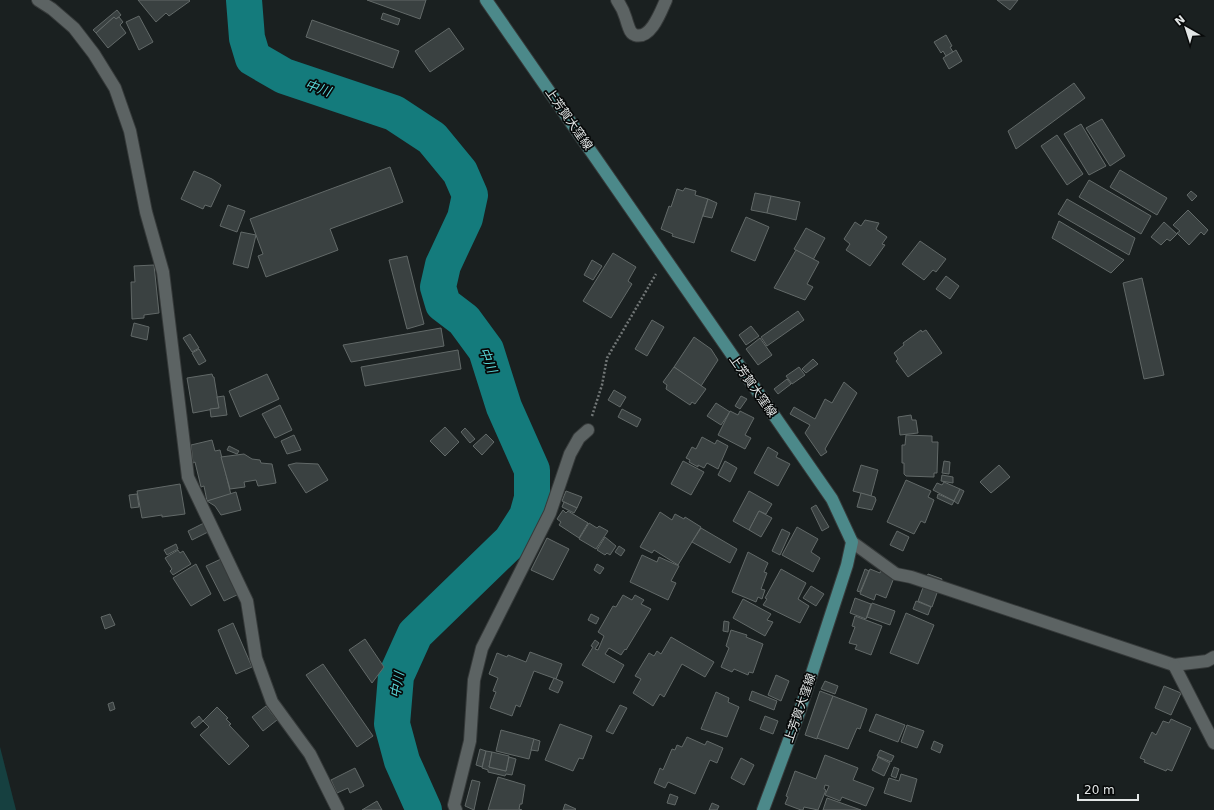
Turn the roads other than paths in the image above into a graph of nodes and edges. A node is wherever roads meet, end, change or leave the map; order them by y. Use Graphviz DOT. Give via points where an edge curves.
graph roads {
  1 [pos="38,0"];
  2 [pos="486,0"];
  3 [pos="617,0"];
  4 [pos="666,0"];
  5 [pos="588,430"];
  6 [pos="852,542"];
  7 [pos="1214,657"];
  8 [pos="1174,664"];
  9 [pos="1214,743"];
  10 [pos="338,810"];
  11 [pos="456,810"];
  12 [pos="763,810"];
  1 -- 10 [label="street" via="74,28 115,88 130,131 146,212 163,272 188,477 247,601 256,658 272,702 310,754"];
  2 -- 6 [label="main road, 上芳賀大窪線" via="832,499"];
  3 -- 4 [label="street" via="625,11 629,30 639,36 647,34"];
  5 -- 11 [label="street" via="579,438 570,454 550,513 482,648 474,680 470,741 454,805"];
  6 -- 8 [label="street" via="896,574"];
  6 -- 12 [label="main road, 上芳賀大窪線" via="847,565 799,713"];
  7 -- 8 [label="street" via="1207,661"];
  8 -- 9 [label="street"];
}
